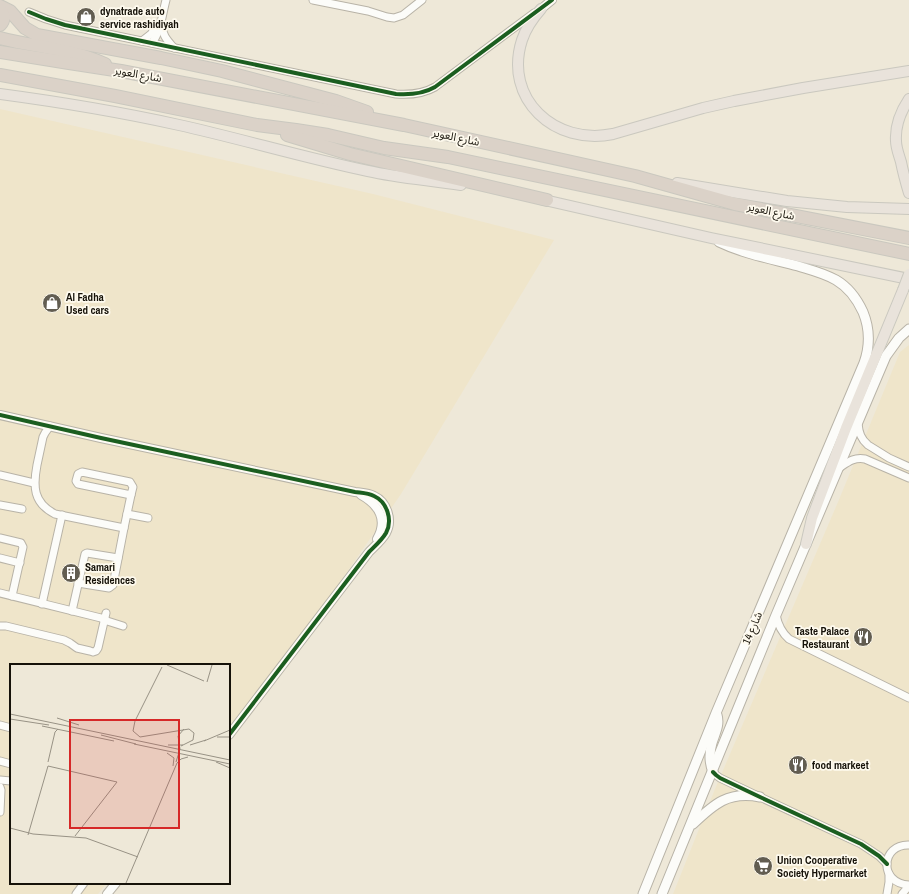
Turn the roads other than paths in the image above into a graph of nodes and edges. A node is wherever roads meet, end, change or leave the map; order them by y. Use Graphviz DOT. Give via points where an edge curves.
graph roads {
  1 [pos="166,0"];
  2 [pos="313,0"];
  3 [pos="552,0"];
  4 [pos="421,1"];
  5 [pos="0,6"];
  6 [pos="541,9"];
  7 [pos="0,10"];
  8 [pos="29,12"];
  9 [pos="162,14"];
  10 [pos="0,25"];
  11 [pos="0,38"];
  12 [pos="142,41"];
  13 [pos="152,43"];
  14 [pos="174,48"];
  15 [pos="0,52"];
  16 [pos="121,71"];
  17 [pos="909,71"];
  18 [pos="0,75"];
  19 [pos="0,94"];
  20 [pos="909,99"];
  21 [pos="257,125"];
  22 [pos="404,125"];
  23 [pos="635,176"];
  24 [pos="909,192"];
  25 [pos="547,200"];
  26 [pos="909,209"];
  27 [pos="711,238"];
  28 [pos="909,238"];
  29 [pos="909,254"];
  30 [pos="909,274"];
  31 [pos="909,279"];
  32 [pos="909,329"];
  33 [pos="0,415"];
  34 [pos="40,423"];
  35 [pos="858,424"];
  36 [pos="50,426"];
  37 [pos="43,437"];
  38 [pos="873,463"];
  39 [pos="909,467"];
  40 [pos="840,468"];
  41 [pos="0,475"];
  42 [pos="909,478"];
  43 [pos="34,483"];
  44 [pos="131,495"];
  45 [pos="0,505"];
  46 [pos="22,509"];
  47 [pos="127,514"];
  48 [pos="62,515"];
  49 [pos="148,518"];
  50 [pos="124,528"];
  51 [pos="0,538"];
  52 [pos="806,544"];
  53 [pos="0,558"];
  54 [pos="118,558"];
  55 [pos="20,563"];
  56 [pos="78,582"];
  57 [pos="0,593"];
  58 [pos="12,596"];
  59 [pos="42,604"];
  60 [pos="72,611"];
  61 [pos="776,615"];
  62 [pos="105,617"];
  63 [pos="0,626"];
  64 [pos="123,626"];
  65 [pos="909,698"];
  66 [pos="716,713"];
  67 [pos="0,725"];
  68 [pos="10,728"];
  69 [pos="230,734"];
  70 [pos="0,761"];
  71 [pos="10,764"];
  72 [pos="713,772"];
  73 [pos="0,780"];
  74 [pos="10,781"];
  75 [pos="0,787"];
  76 [pos="760,798"];
  77 [pos="0,812"];
  78 [pos="690,826"];
  79 [pos="908,843"];
  80 [pos="887,864"];
  81 [pos="889,873"];
  82 [pos="83,884"];
  83 [pos="115,884"];
  84 [pos="909,886"];
  85 [pos="76,894"];
  86 [pos="107,894"];
  87 [pos="643,894"];
  88 [pos="662,894"];
  89 [pos="887,894"];
  90 [pos="902,894"];
  1 -- 9 [label="street"];
  2 -- 4 [label="street" via="390,18 403,15"];
  3 -- 6 [label="street"];
  5 -- 22 [label="highway" via="10,11 25,28 37,35 161,58 240,76 336,101"];
  6 -- 14 [label="street" via="435,87 406,95"];
  6 -- 17 [label="main road" via="530,23 522,41 518,64 522,86 532,107 542,118 556,127 583,136 613,134 703,108 768,94"];
  7 -- 10 [label="highway" via="4,18"];
  8 -- 12 [label="street" via="65,25"];
  9 -- 12 [label="street" via="155,29"];
  9 -- 13 [label="street" via="158,34"];
  9 -- 14 [label="street" via="163,34"];
  11 -- 16 [label="highway" via="79,54"];
  12 -- 13 [label="street"];
  13 -- 14 [label="street"];
  15 -- 16 [label="highway, شارع العوير"];
  16 -- 22 [label="highway, شارع العوير"];
  18 -- 21 [label="highway, شارع العوير"];
  19 -- 25 [label="main road" via="77,105 179,125 369,171"];
  20 -- 24 [label="main road" via="899,119 896,141"];
  21 -- 25 [label="highway" via="350,154"];
  21 -- 29 [label="highway, شارع العوير" via="448,157"];
  22 -- 23 [label="highway, شارع العوير"];
  23 -- 26 [label="main road" via="787,201 847,207"];
  23 -- 28 [label="highway, شارع العوير" via="735,204"];
  25 -- 27 [label="main road"];
  27 -- 31 [label="main road"];
  27 -- 66 [label="main road, شارع 14" via="744,252 830,276 858,301 868,328 869,342 864,363"];
  30 -- 52 [label="main road, bridge" via="846,428 812,518"];
  32 -- 35 [label="main road, شارع 14" via="886,356"];
  33 -- 34 [label="street"];
  34 -- 36 [label="street"];
  34 -- 37 [label="street"];
  35 -- 39 [label="street" via="862,440 868,446"];
  35 -- 40 [label="main road, شارع 14"];
  36 -- 37 [label="street"];
  36 -- 69 [label="street" via="364,493 379,500 388,511 386,532"];
  37 -- 43 [label="street"];
  38 -- 39 [label="street" via="874,458 879,456"];
  38 -- 40 [label="street" via="858,458"];
  38 -- 42 [label="street"];
  40 -- 52 [label="main road, شارع 14"];
  41 -- 43 [label="street"];
  43 -- 48 [label="street" via="37,496 44,507"];
  44 -- 44 [label="street" via="133,487 130,482 82,472 78,474 78,484"];
  44 -- 47 [label="street"];
  45 -- 46 [label="street"];
  47 -- 49 [label="street"];
  47 -- 50 [label="street"];
  48 -- 50 [label="street"];
  48 -- 59 [label="street"];
  50 -- 54 [label="street"];
  51 -- 55 [label="street" via="23,544"];
  52 -- 61 [label="main road, شارع 14"];
  53 -- 55 [label="street"];
  54 -- 56 [label="street" via="86,554 83,557"];
  54 -- 56 [label="street" via="113,585 110,588"];
  55 -- 58 [label="street"];
  56 -- 60 [label="street"];
  57 -- 58 [label="street"];
  58 -- 59 [label="street"];
  59 -- 60 [label="street"];
  60 -- 62 [label="street"];
  61 -- 65 [label="street" via="781,631 789,639"];
  61 -- 72 [label="main road, شارع 14"];
  62 -- 63 [label="street" via="98,648 93,652 76,648 64,640"];
  62 -- 64 [label="street"];
  66 -- 72 [label="main road" via="718,725 710,753"];
  66 -- 87 [label="main road, شارع 14"];
  67 -- 68 [label="street"];
  70 -- 71 [label="street"];
  72 -- 76 [label="street"];
  72 -- 78 [label="main road, شارع 14"];
  73 -- 74 [label="street"];
  75 -- 77 [label="street"];
  76 -- 78 [label="main road" via="736,796 721,801"];
  76 -- 80 [label="street" via="861,844"];
  78 -- 88 [label="main road, شارع 14"];
  79 -- 80 [label="street" via="892,851"];
  80 -- 81 [label="street"];
  81 -- 84 [label="street" via="897,883"];
  81 -- 89 [label="street"];
  82 -- 85 [label="street"];
  83 -- 86 [label="street"];
  84 -- 90 [label="street"];
}
